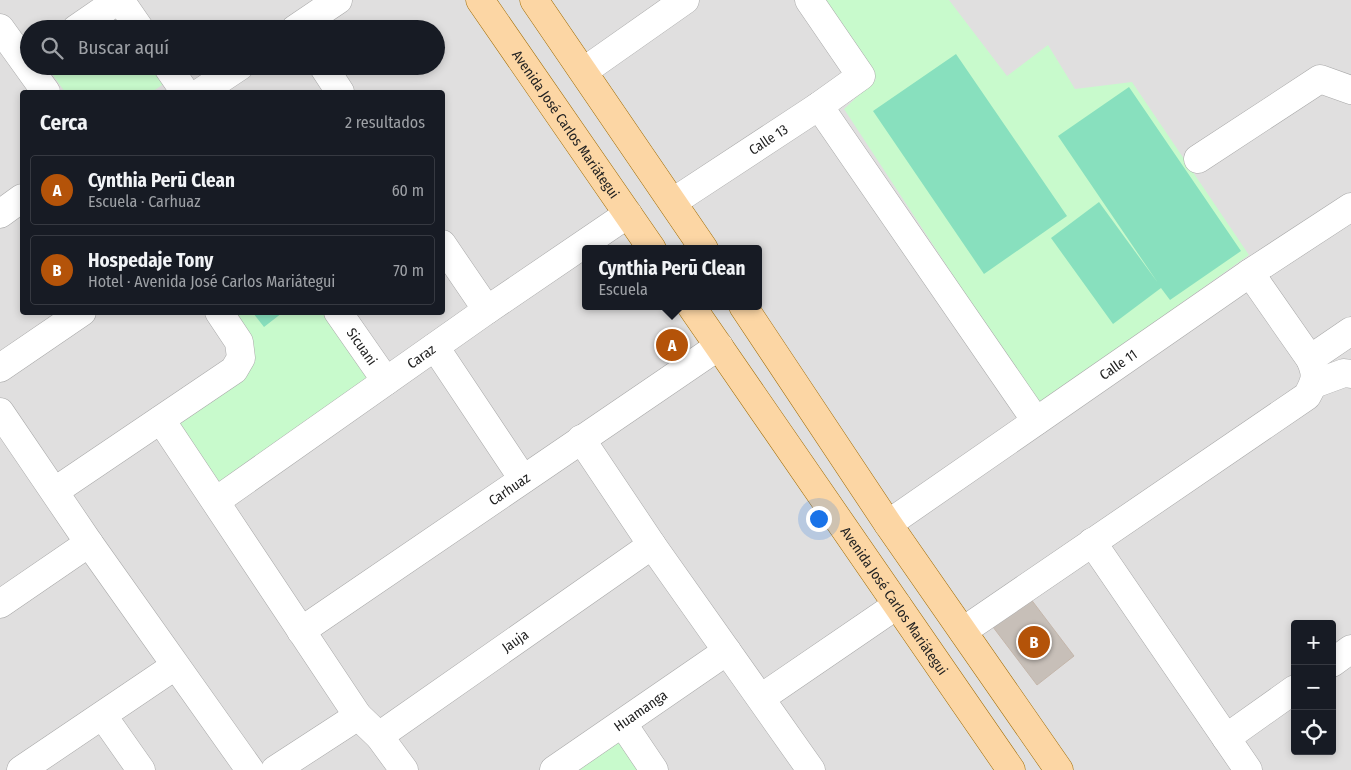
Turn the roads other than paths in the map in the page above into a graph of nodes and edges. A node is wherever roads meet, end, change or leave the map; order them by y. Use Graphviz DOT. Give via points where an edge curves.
graph roads {
  1 [pos="119,0"];
  2 [pos="338,0"];
  3 [pos="480,0"];
  4 [pos="534,0"];
  5 [pos="684,0"];
  6 [pos="809,0"];
  7 [pos="89,20"];
  8 [pos="133,20"];
  9 [pos="308,20"];
  10 [pos="0,28"];
  11 [pos="20,54"];
  12 [pos="584,71"];
  13 [pos="35,75"];
  14 [pos="214,75"];
  15 [pos="329,75"];
  16 [pos="182,86"];
  17 [pos="45,90"];
  18 [pos="339,90"];
  19 [pos="1351,90"];
  20 [pos="819,106"];
  21 [pos="1198,159"];
  22 [pos="20,199"];
  23 [pos="673,202"];
  24 [pos="1351,207"];
  25 [pos="0,214"];
  26 [pos="628,214"];
  27 [pos="582,245"];
  28 [pos="582,245"];
  29 [pos="649,245"];
  30 [pos="701,245"];
  31 [pos="445,248"];
  32 [pos="1250,273"];
  33 [pos="487,310"];
  34 [pos="694,310"];
  35 [pos="746,310"];
  36 [pos="78,315"];
  37 [pos="221,315"];
  38 [pos="340,315"];
  39 [pos="1351,332"];
  40 [pos="718,346"];
  41 [pos="435,347"];
  42 [pos="0,368"];
  43 [pos="1312,371"];
  44 [pos="1351,374"];
  45 [pos="386,381"];
  46 [pos="161,420"];
  47 [pos="1036,421"];
  48 [pos="4,426"];
  49 [pos="581,439"];
  50 [pos="523,479"];
  51 [pos="55,491"];
  52 [pos="866,491"];
  53 [pos="216,501"];
  54 [pos="834,512"];
  55 [pos="888,524"];
  56 [pos="1092,542"];
  57 [pos="89,543"];
  58 [pos="652,545"];
  59 [pos="0,604"];
  60 [pos="897,605"];
  61 [pos="302,631"];
  62 [pos="963,631"];
  63 [pos="1351,650"];
  64 [pos="727,651"];
  65 [pos="1336,660"];
  66 [pos="175,666"];
  67 [pos="1291,692"];
  68 [pos="761,698"];
  69 [pos="103,716"];
  70 [pos="358,716"];
  71 [pos="623,724"];
  72 [pos="379,736"];
  73 [pos="1226,738"];
  74 [pos="21,770"];
  75 [pos="141,770"];
  76 [pos="250,770"];
  77 [pos="275,770"];
  78 [pos="404,770"];
  79 [pos="554,770"];
  80 [pos="654,770"];
  81 [pos="811,770"];
  82 [pos="1011,770"];
  83 [pos="1059,770"];
  84 [pos="1248,770"];
  1 -- 7 [label="street"];
  1 -- 8 [label="street"];
  2 -- 9 [label="street"];
  3 -- 26 [label="main road, Avenida José Carlos Mariátegui"];
  4 -- 12 [label="main road"];
  5 -- 12 [label="street"];
  6 -- 20 [label="street, Calle 13" via="861,76"];
  10 -- 11 [label="street"];
  12 -- 23 [label="main road"];
  13 -- 17 [label="street"];
  14 -- 16 [label="street"];
  15 -- 18 [label="street"];
  19 -- 21 [label="street" via="1320,79"];
  20 -- 23 [label="street, Calle 13"];
  20 -- 47 [label="street"];
  22 -- 25 [label="street"];
  23 -- 30 [label="main road"];
  24 -- 32 [label="street, Calle 11"];
  26 -- 28 [label="street, Caraz"];
  26 -- 29 [label="main road, Avenida José Carlos Mariátegui"];
  27 -- 33 [label="street, Caraz"];
  31 -- 33 [label="street"];
  32 -- 43 [label="street"];
  32 -- 47 [label="street, Calle 11"];
  33 -- 41 [label="street, Caraz"];
  34 -- 40 [label="main road, Avenida José Carlos Mariátegui"];
  35 -- 52 [label="main road"];
  36 -- 42 [label="street"];
  37 -- 46 [label="street" via="239,342 241,358 234,370"];
  38 -- 45 [label="street, Sicuani"];
  39 -- 43 [label="street"];
  40 -- 49 [label="street, Carhuaz"];
  40 -- 54 [label="main road, Avenida José Carlos Mariátegui"];
  41 -- 45 [label="street, Caraz"];
  41 -- 50 [label="street"];
  43 -- 44 [label="street"];
  43 -- 56 [label="street" via="1307,396"];
  45 -- 53 [label="street, Caraz"];
  46 -- 51 [label="street"];
  46 -- 53 [label="street"];
  47 -- 55 [label="street, Calle 11"];
  48 -- 51 [label="street"];
  49 -- 50 [label="street, Carhuaz"];
  49 -- 58 [label="street"];
  50 -- 61 [label="street, Carhuaz"];
  51 -- 57 [label="street"];
  52 -- 54 [label="main road"];
  52 -- 55 [label="main road"];
  53 -- 61 [label="street"];
  54 -- 60 [label="main road, Avenida José Carlos Mariátegui"];
  55 -- 62 [label="main road"];
  56 -- 62 [label="street"];
  56 -- 73 [label="street"];
  57 -- 59 [label="street"];
  57 -- 66 [label="street"];
  58 -- 64 [label="street"];
  58 -- 72 [label="street, Jauja"];
  60 -- 68 [label="street"];
  60 -- 82 [label="main road, Avenida José Carlos Mariátegui"];
  61 -- 70 [label="street"];
  62 -- 83 [label="main road"];
  63 -- 65 [label="street"];
  64 -- 68 [label="street"];
  64 -- 71 [label="street, Huamanga"];
  66 -- 69 [label="street"];
  66 -- 76 [label="street"];
  67 -- 73 [label="street"];
  68 -- 81 [label="street"];
  69 -- 74 [label="street"];
  69 -- 75 [label="street"];
  70 -- 72 [label="street"];
  70 -- 77 [label="street"];
  71 -- 79 [label="street, Huamanga"];
  71 -- 80 [label="street"];
  72 -- 78 [label="street"];
  73 -- 84 [label="street"];
}
